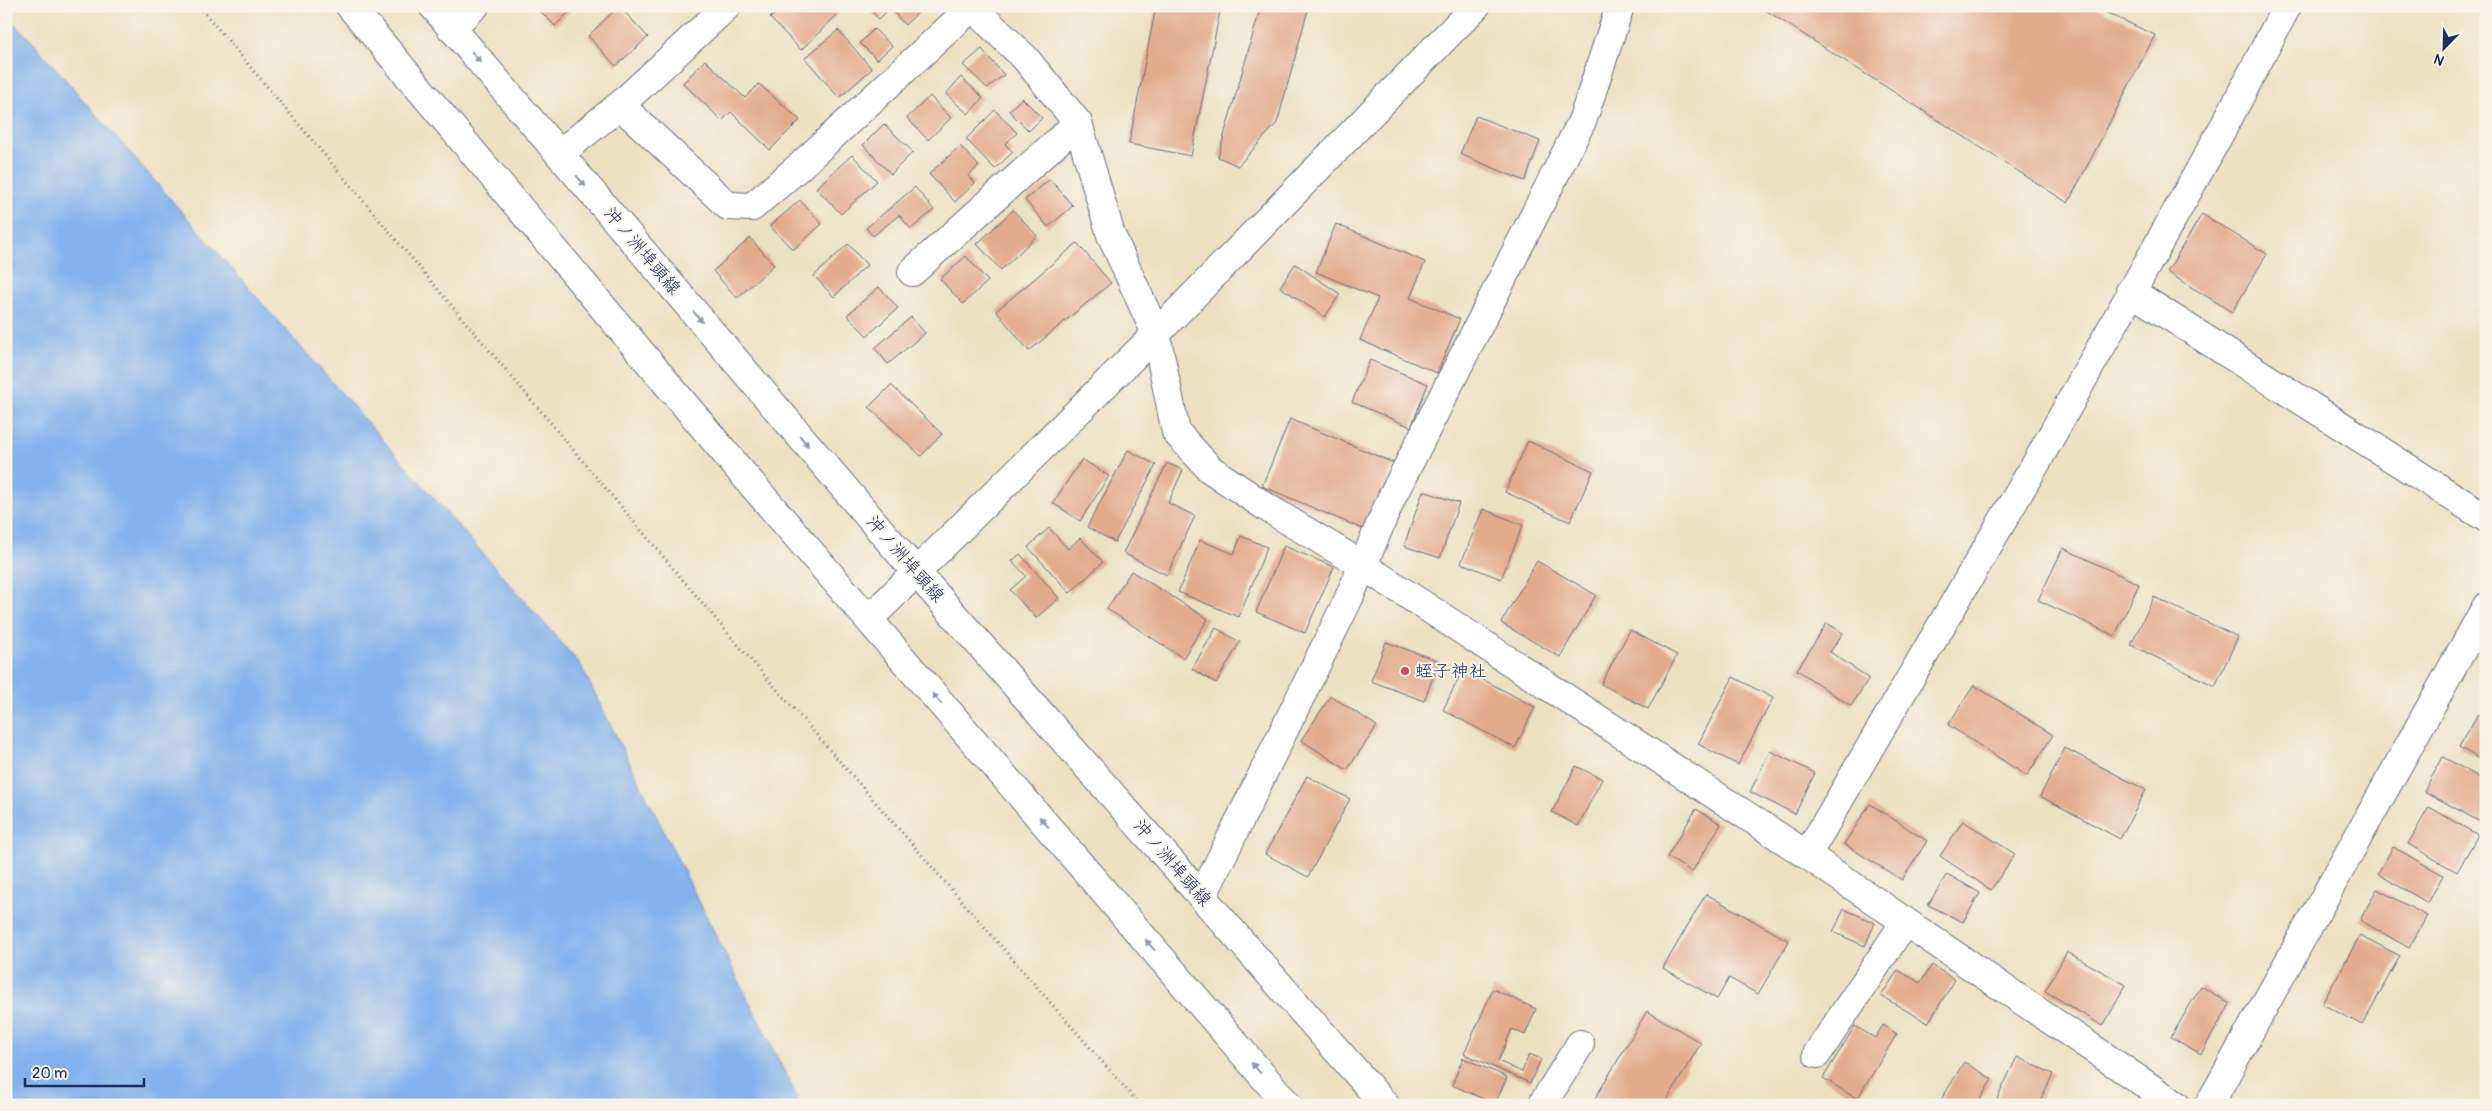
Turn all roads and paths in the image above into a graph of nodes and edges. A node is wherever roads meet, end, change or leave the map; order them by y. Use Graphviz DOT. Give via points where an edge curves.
graph roads {
  1 [pos="199,6"];
  2 [pos="350,6"];
  3 [pos="433,6"];
  4 [pos="475,6"];
  5 [pos="727,6"];
  6 [pos="1476,6"];
  7 [pos="1620,6"];
  8 [pos="2287,6"];
  9 [pos="971,7"];
  10 [pos="451,28"];
  11 [pos="620,105"];
  12 [pos="1078,123"];
  13 [pos="559,154"];
  14 [pos="912,272"];
  15 [pos="2130,291"];
  16 [pos="1156,334"];
  17 [pos="2486,518"];
  18 [pos="1362,565"];
  19 [pos="916,572"];
  20 [pos="2486,607"];
  21 [pos="869,619"];
  22 [pos="1807,855"];
  23 [pos="1202,897"];
  24 [pos="1905,922"];
  25 [pos="1580,1044"];
  26 [pos="1817,1054"];
  27 [pos="1140,1105"];
  28 [pos="1288,1105"];
  29 [pos="1385,1105"];
  30 [pos="1542,1105"];
  31 [pos="2176,1105"];
  32 [pos="2210,1105"];
  1 -- 27 [label="path" via="731,637"];
  2 -- 21 [label="street" via="737,468"];
  3 -- 10 [label="street, 沖ノ洲埠頭線"];
  4 -- 10 [label="street"];
  5 -- 11 [label="street"];
  6 -- 16 [label="street"];
  7 -- 18 [label="street" via="1583,119 1392,497"];
  8 -- 15 [label="street" via="2228,119"];
  9 -- 11 [label="street" via="752,207 728,206"];
  9 -- 12 [label="street" via="1025,58"];
  10 -- 13 [label="street, 沖ノ洲埠頭線, one-way"];
  11 -- 13 [label="street"];
  12 -- 14 [label="street"];
  12 -- 16 [label="street" via="1111,235"];
  13 -- 19 [label="street, 沖ノ洲埠頭線, one-way"];
  15 -- 17 [label="street"];
  15 -- 22 [label="street" via="2038,460"];
  16 -- 18 [label="street" via="1176,432 1210,469"];
  16 -- 19 [label="street"];
  18 -- 22 [label="street"];
  18 -- 23 [label="street" via="1348,600"];
  19 -- 21 [label="street"];
  19 -- 23 [label="street, 沖ノ洲埠頭線"];
  20 -- 32 [label="street"];
  28 -- 21 [label="street, one-way"];
  22 -- 24 [label="street"];
  23 -- 29 [label="street, 沖ノ洲埠頭線"];
  24 -- 26 [label="street"];
  24 -- 31 [label="street"];
  25 -- 30 [label="street"];
}
